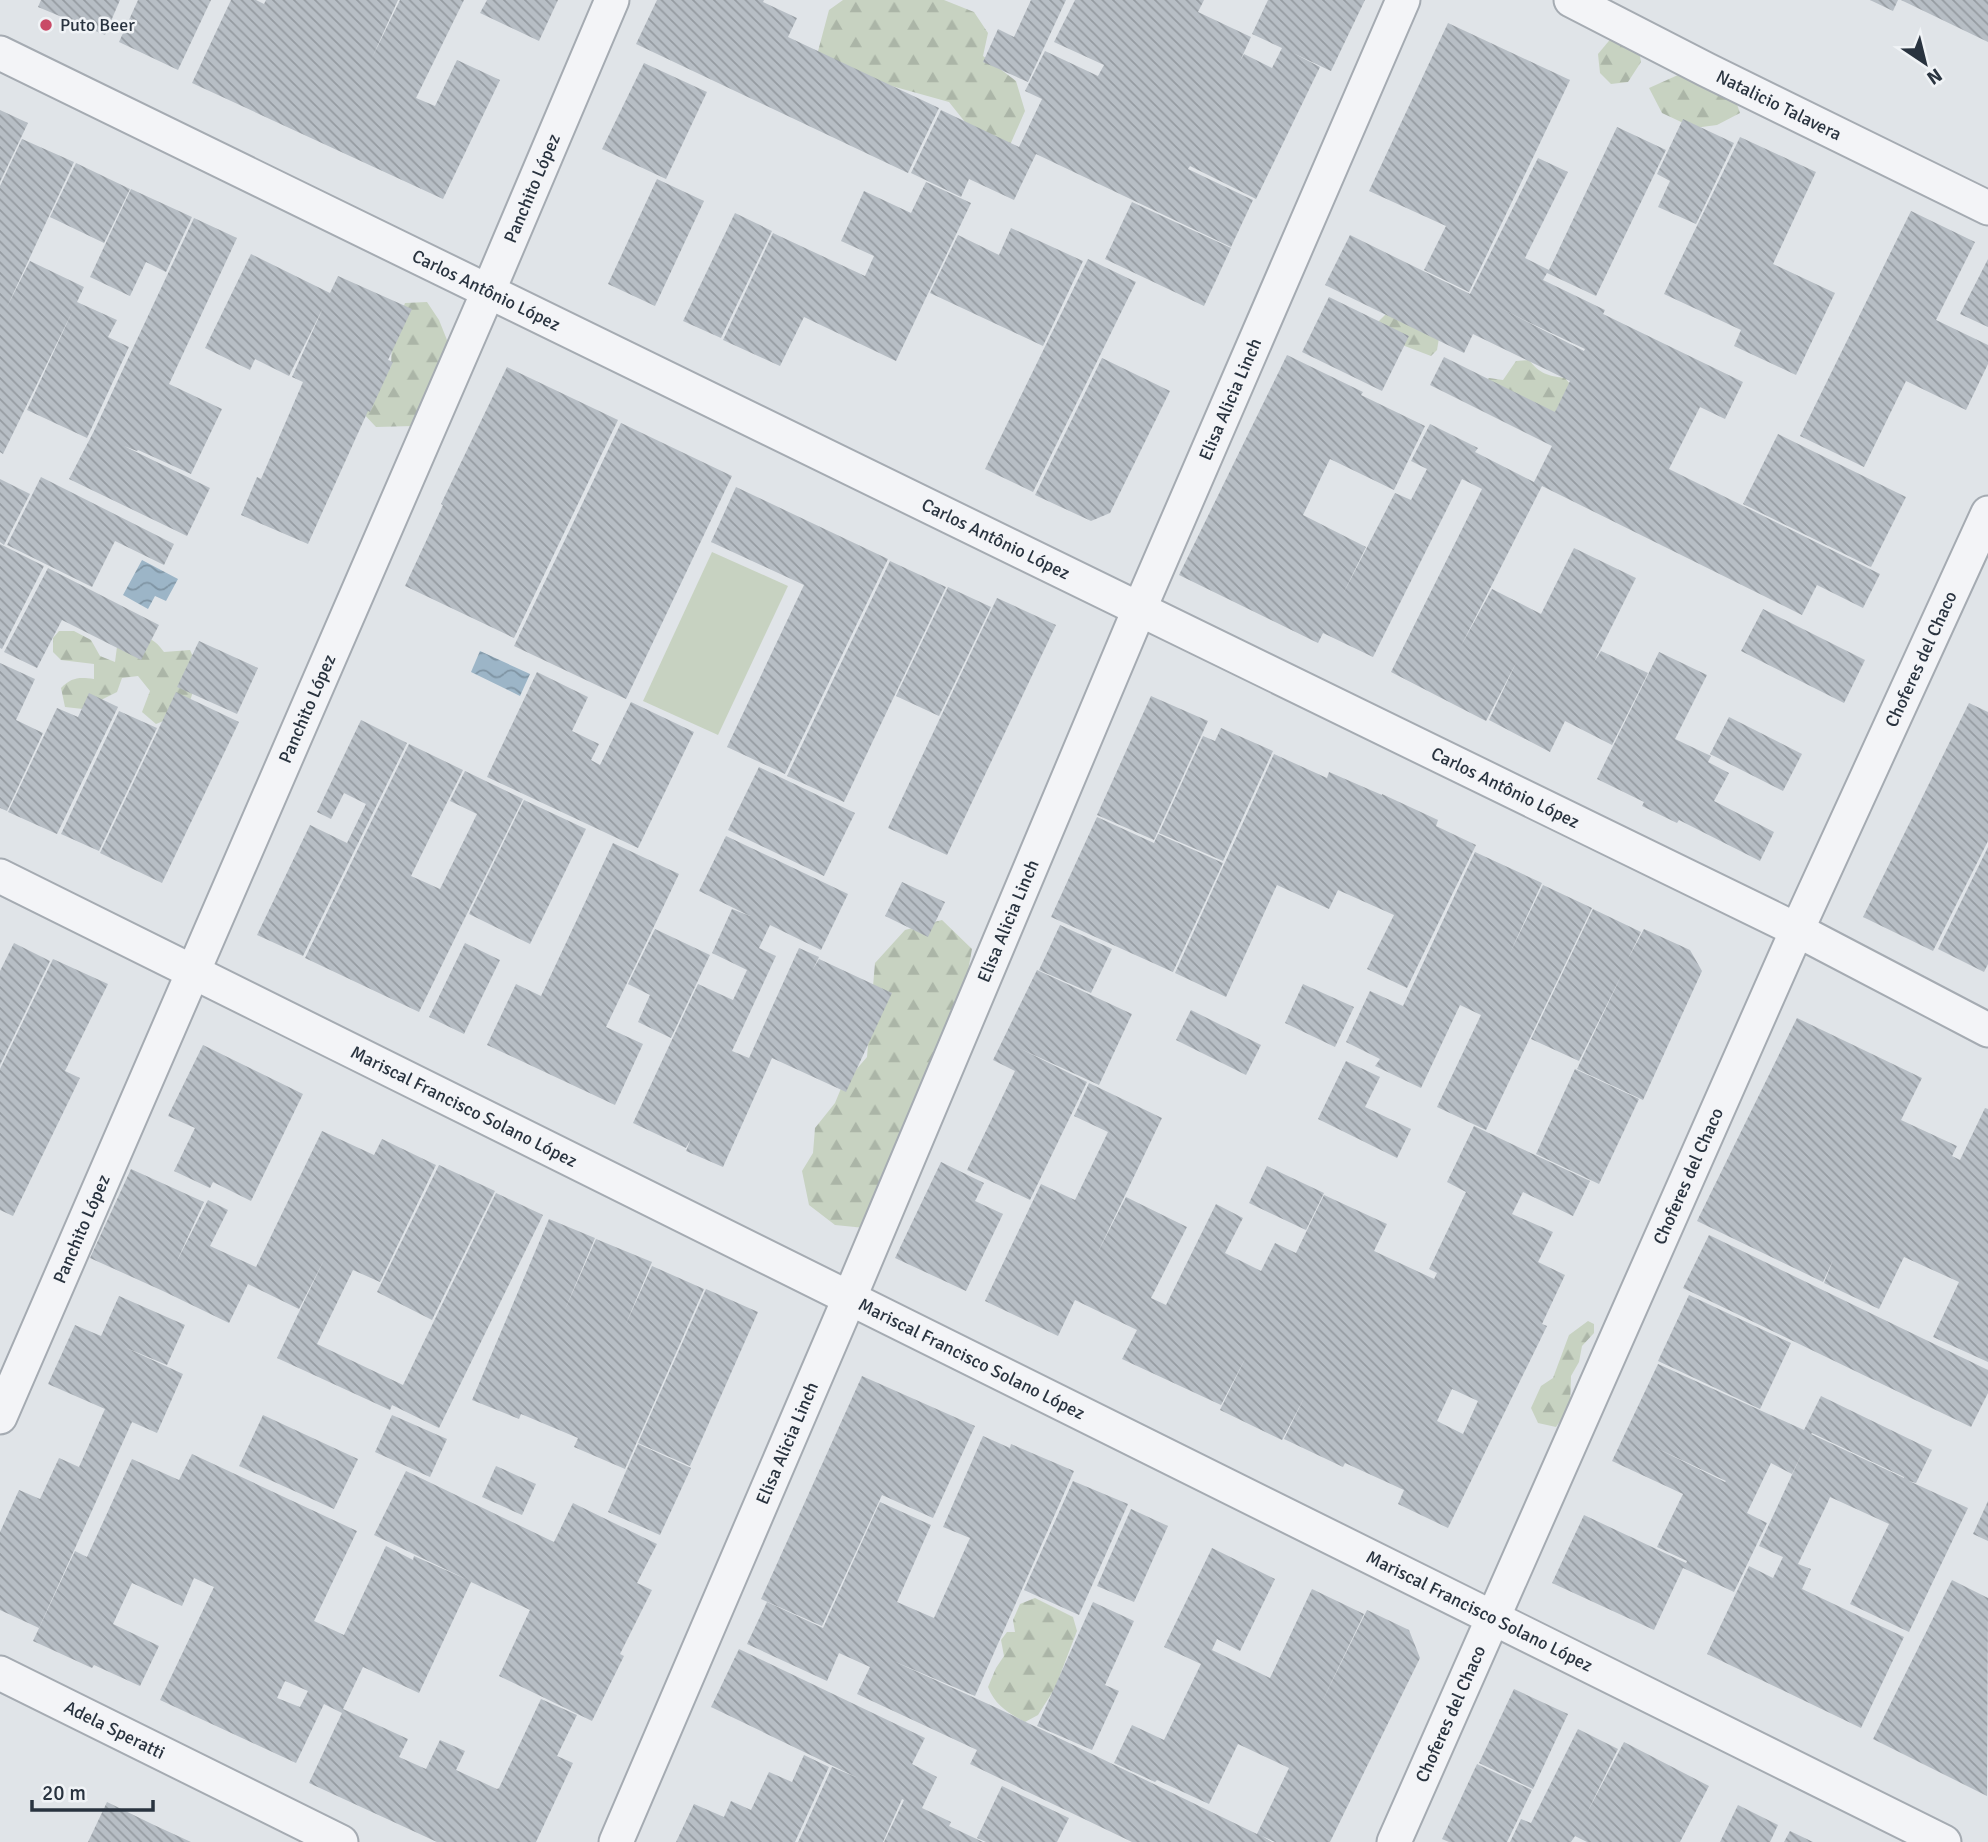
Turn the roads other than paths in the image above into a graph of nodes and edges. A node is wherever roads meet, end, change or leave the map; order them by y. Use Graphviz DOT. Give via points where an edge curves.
graph roads {
  1 [pos="612,0"];
  2 [pos="1403,0"];
  3 [pos="1572,0"];
  4 [pos="0,53"];
  5 [pos="1988,208"];
  6 [pos="488,292"];
  7 [pos="1988,513"];
  8 [pos="1139,610"];
  9 [pos="0,876"];
  10 [pos="1797,930"];
  11 [pos="193,972"];
  12 [pos="1988,1030"];
  13 [pos="849,1299"];
  14 [pos="0,1417"];
  15 [pos="1492,1616"];
  16 [pos="0,1673"];
  17 [pos="341,1842"];
  18 [pos="616,1842"];
  19 [pos="1394,1842"];
  20 [pos="1944,1842"];
  1 -- 6 [label="street, Panchito López"];
  2 -- 8 [label="street, Elisa Alicia Linch"];
  3 -- 5 [label="street, Natalicio Talavera"];
  4 -- 6 [label="street, Carlos Antônio López"];
  6 -- 8 [label="street, Carlos Antônio López"];
  6 -- 11 [label="street, Panchito López"];
  7 -- 10 [label="street, Choferes del Chaco"];
  8 -- 10 [label="street, Carlos Antônio López"];
  8 -- 13 [label="street, Elisa Alicia Linch"];
  9 -- 11 [label="street, Mariscal Francisco Solano López"];
  10 -- 12 [label="street, Carlos Antônio López"];
  10 -- 15 [label="street, Choferes del Chaco"];
  11 -- 13 [label="street, Mariscal Francisco Solano López"];
  11 -- 14 [label="street, Panchito López"];
  13 -- 15 [label="street, Mariscal Francisco Solano López"];
  13 -- 18 [label="street, Elisa Alicia Linch"];
  15 -- 19 [label="street, Choferes del Chaco"];
  15 -- 20 [label="street, Mariscal Francisco Solano López"];
  16 -- 17 [label="street, Adela Speratti"];
}
